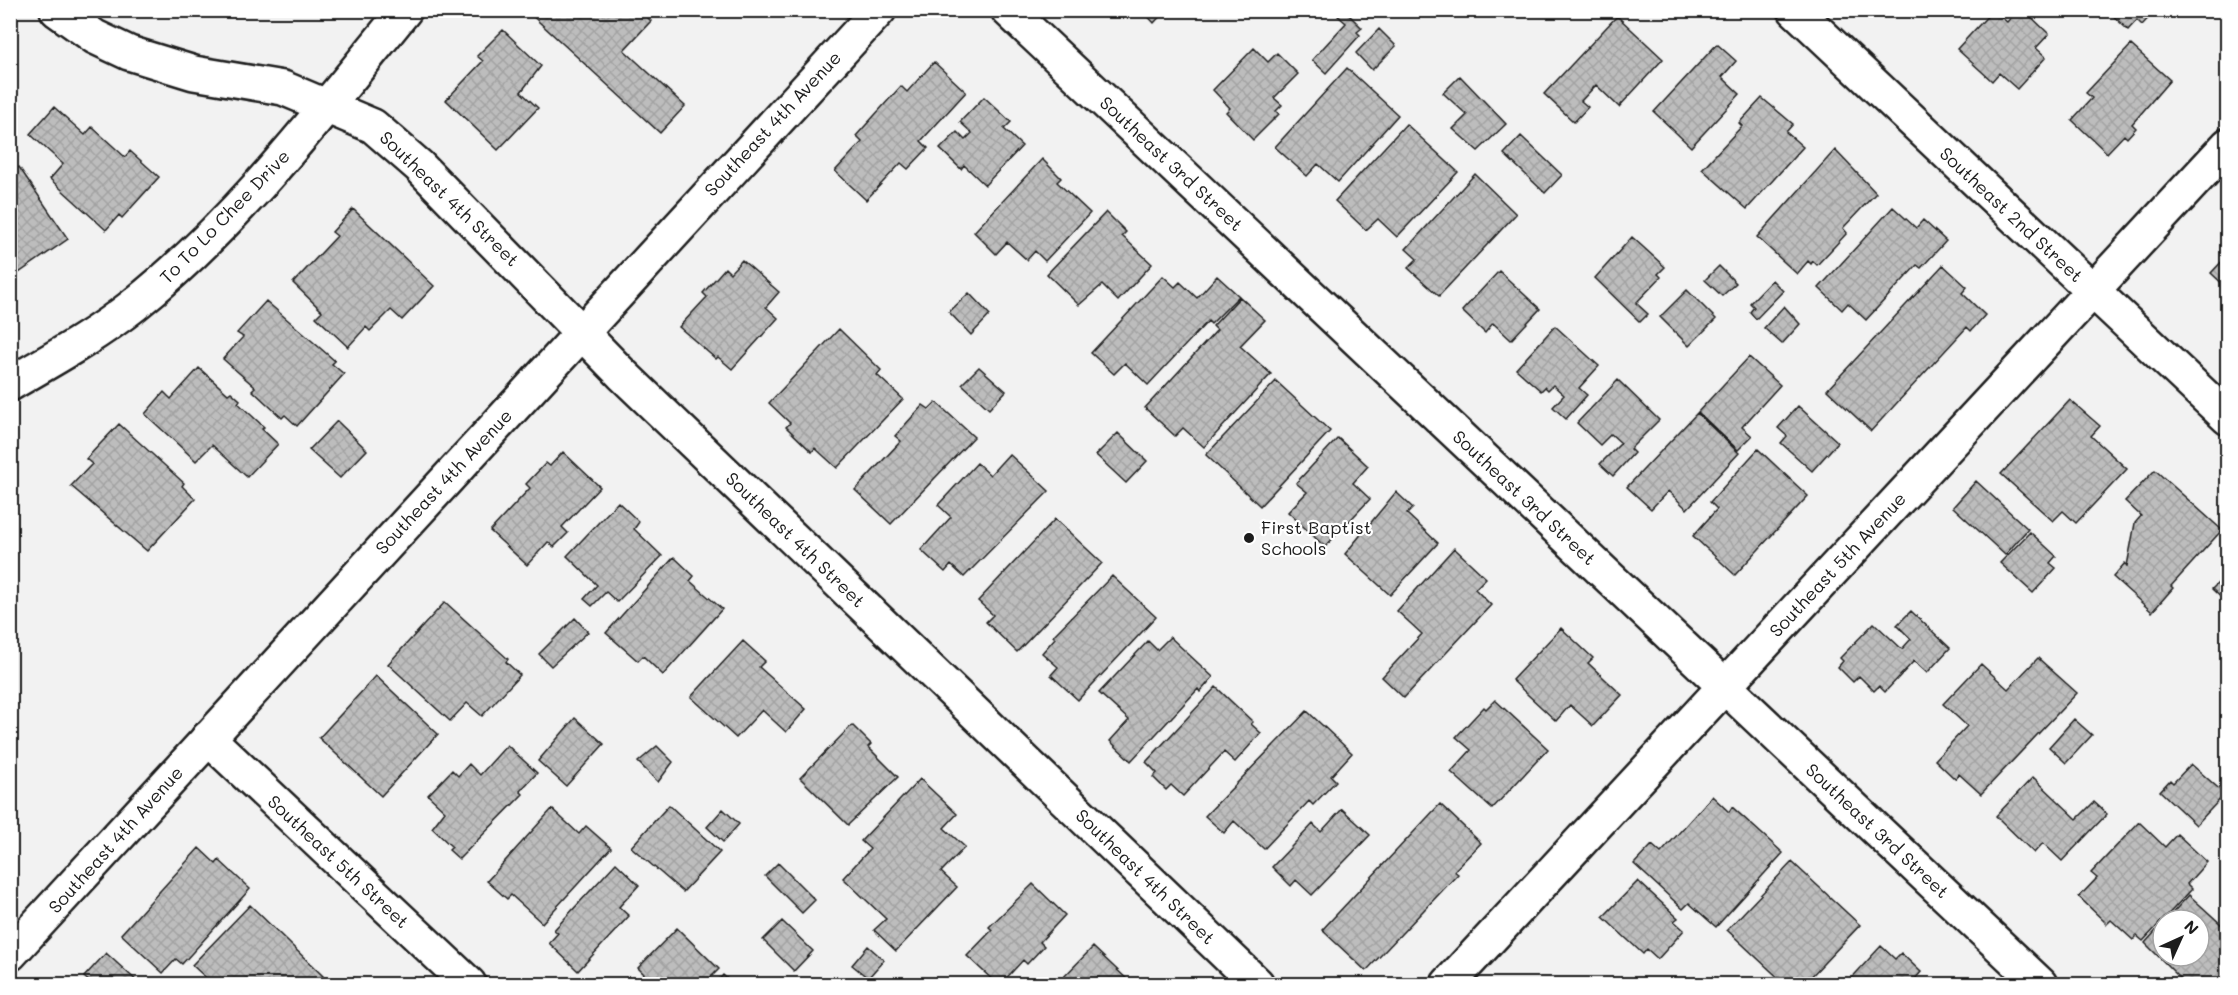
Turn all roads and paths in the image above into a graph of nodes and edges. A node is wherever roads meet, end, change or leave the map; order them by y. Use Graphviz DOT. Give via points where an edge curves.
graph roads {
  1 [pos="57,10"];
  2 [pos="405,10"];
  3 [pos="879,10"];
  4 [pos="1008,10"];
  5 [pos="1795,10"];
  6 [pos="328,105"];
  7 [pos="2228,145"];
  8 [pos="2092,292"];
  9 [pos="582,332"];
  10 [pos="10,384"];
  11 [pos="2228,418"];
  12 [pos="1725,688"];
  13 [pos="208,738"];
  14 [pos="10,954"];
  15 [pos="469,984"];
  16 [pos="1257,984"];
  17 [pos="1448,984"];
  18 [pos="2040,984"];
  1 -- 6 [label="street, Southeast 4th Street" via="95,37 159,63 283,88"];
  2 -- 6 [label="street, To To Lo Chee Drive"];
  3 -- 9 [label="street, Southeast 4th Avenue"];
  4 -- 12 [label="street, Southeast 3rd Street"];
  5 -- 8 [label="street, Southeast 2nd Street"];
  6 -- 9 [label="street, Southeast 4th Street" via="373,126 395,144"];
  6 -- 10 [label="street, To To Lo Chee Drive" via="242,205 156,287 104,328"];
  7 -- 8 [label="street, Southeast 5th Avenue"];
  8 -- 11 [label="street, Southeast 2nd Street"];
  8 -- 12 [label="street, Southeast 5th Avenue"];
  9 -- 13 [label="street, Southeast 4th Avenue"];
  9 -- 16 [label="street, Southeast 4th Street"];
  12 -- 17 [label="street, Southeast 5th Avenue"];
  12 -- 18 [label="street, Southeast 3rd Street"];
  13 -- 14 [label="street, Southeast 4th Avenue"];
  13 -- 15 [label="street, Southeast 5th Street"];
}
